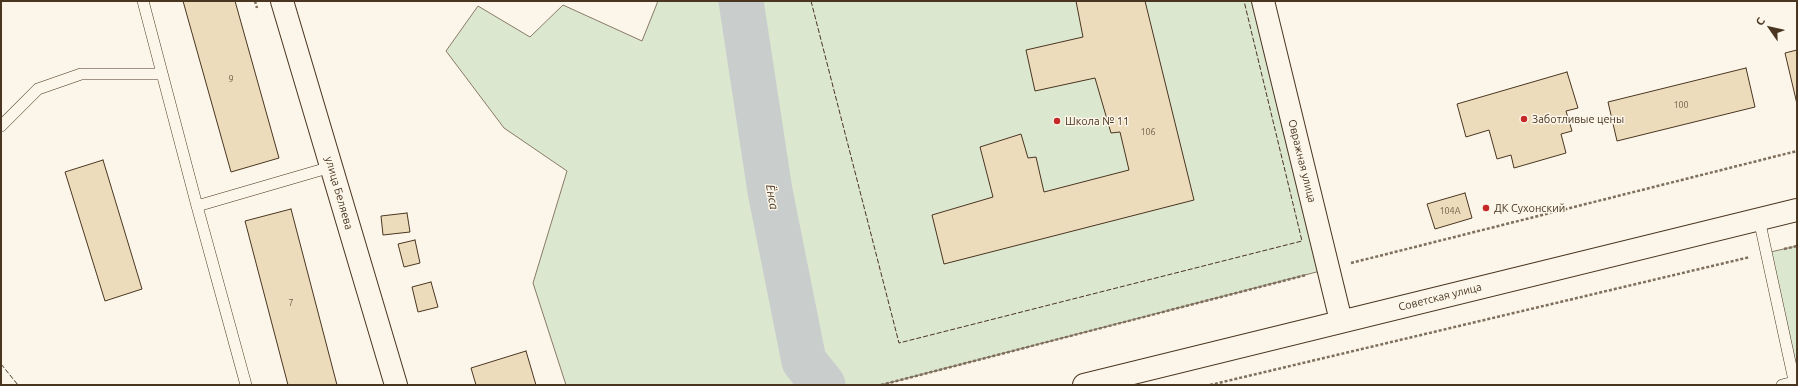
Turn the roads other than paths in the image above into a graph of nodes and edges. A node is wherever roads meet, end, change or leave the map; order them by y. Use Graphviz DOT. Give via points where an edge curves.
graph roads {
  1 [pos="143,1"];
  2 [pos="282,1"];
  3 [pos="1263,1"];
  4 [pos="162,74"];
  5 [pos="1,126"];
  6 [pos="331,167"];
  7 [pos="197,206"];
  8 [pos="1797,210"];
  9 [pos="1759,219"];
  10 [pos="1340,321"];
  11 [pos="1794,383"];
  12 [pos="246,385"];
  13 [pos="396,385"];
  14 [pos="1084,385"];
  15 [pos="1782,385"];
  1 -- 4 [label="lane"];
  2 -- 6 [label="main road, улица Беляева"];
  3 -- 10 [label="main road, Овражная улица"];
  4 -- 5 [label="lane" via="81,74 38,89"];
  4 -- 7 [label="lane"];
  6 -- 7 [label="lane"];
  6 -- 13 [label="main road, улица Беляева"];
  7 -- 12 [label="lane"];
  8 -- 9 [label="main road, Советская улица"];
  9 -- 10 [label="main road, Советская улица"];
  9 -- 11 [label="lane"];
  10 -- 14 [label="main road, Советская улица"];
  11 -- 15 [label="lane"];
}
